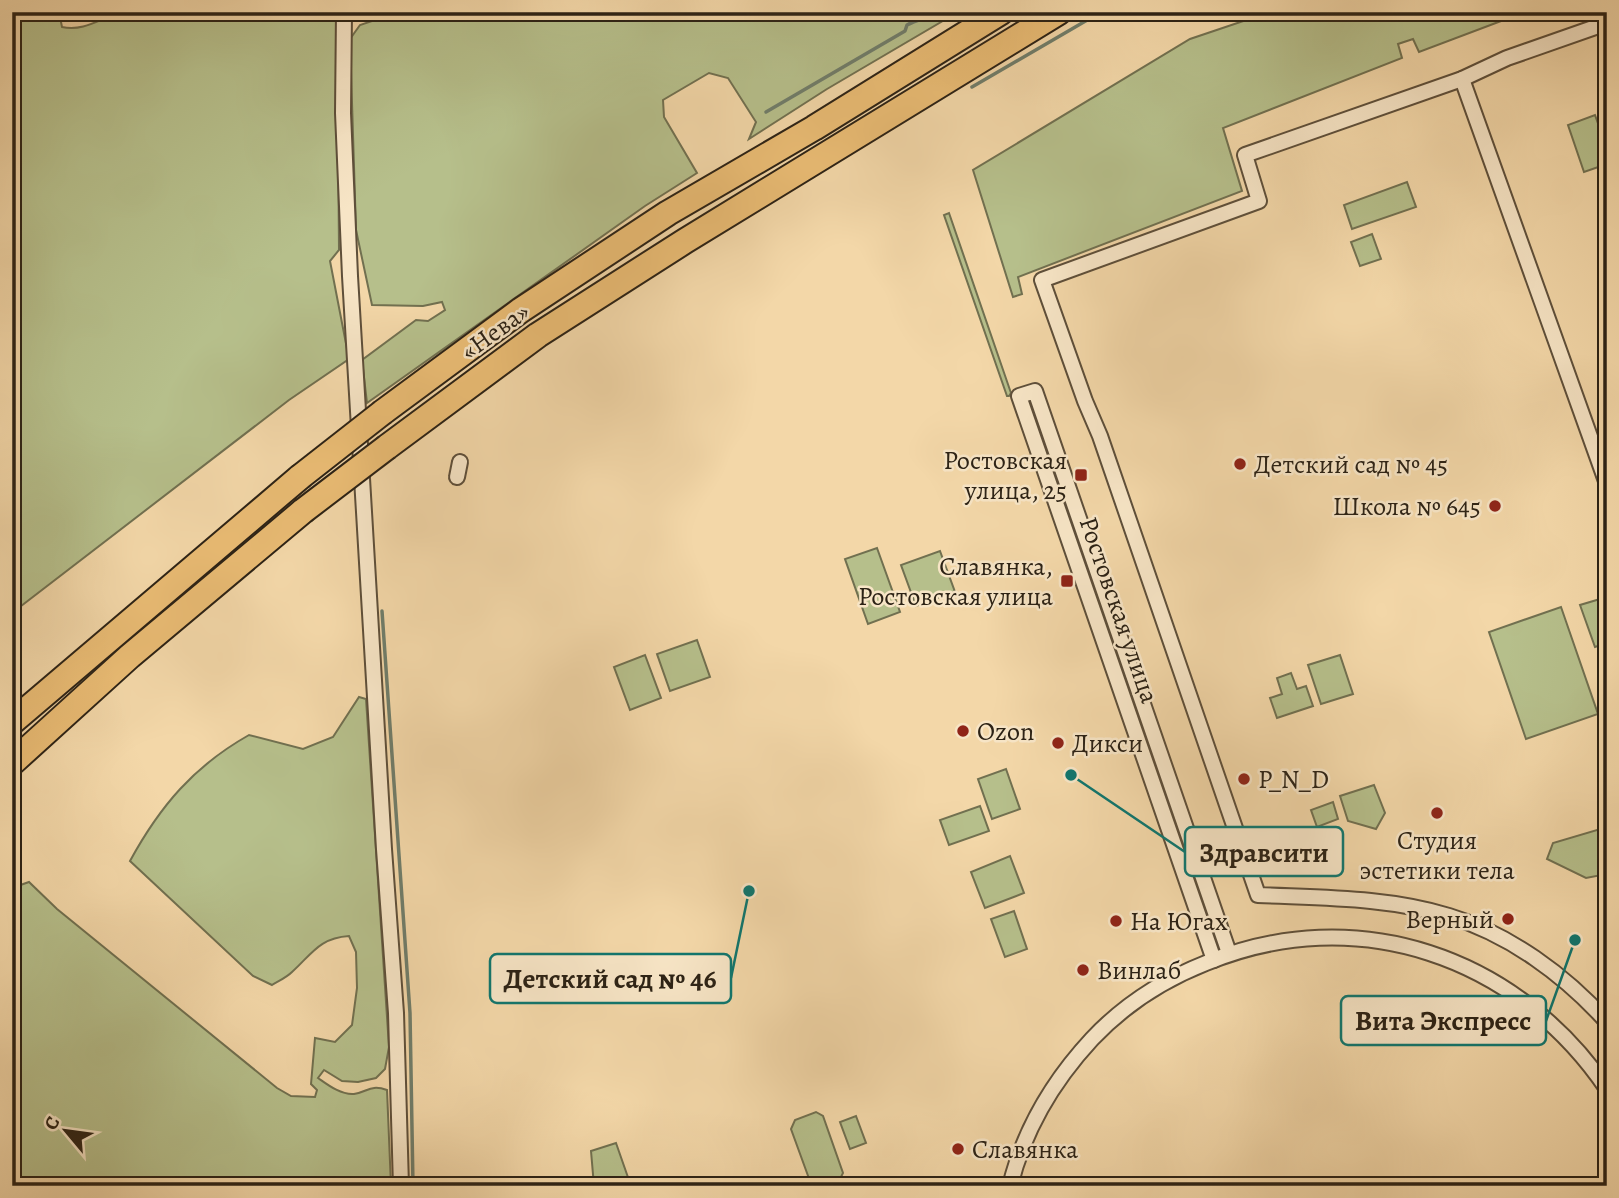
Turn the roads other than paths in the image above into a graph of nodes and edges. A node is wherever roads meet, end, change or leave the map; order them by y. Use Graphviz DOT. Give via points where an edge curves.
graph roads {
  1 [pos="344,12"];
  2 [pos="1001,12"];
  3 [pos="1059,12"];
  4 [pos="1607,23"];
  5 [pos="1462,79"];
  6 [pos="460,462"];
  7 [pos="457,477"];
  8 [pos="1607,484"];
  9 [pos="12,722"];
  10 [pos="12,763"];
  11 [pos="1229,953"];
  12 [pos="1214,960"];
  13 [pos="1607,1022"];
  14 [pos="1607,1089"];
  15 [pos="401,1186"];
  16 [pos="1010,1186"];
  1 -- 15 [label="street" via="350,276 396,1013"];
  2 -- 9 [label="highway, «Нева», bridge" via="667,213 521,310 300,477"];
  3 -- 10 [label="highway, «Нева», bridge" via="538,335 303,511 130,656"];
  4 -- 5 [label="street"];
  5 -- 8 [label="street"];
  5 -- 13 [label="street" via="1245,155 1259,201 1042,280 1258,895 1403,905 1473,924 1532,955"];
  6 -- 7 [label="street"];
  11 -- 12 [label="street"];
  11 -- 12 [label="street, Ростовская улица" via="1035,391 1019,396"];
  11 -- 14 [label="street" via="1285,940 1332,937 1401,945 1458,963 1502,986 1541,1015 1577,1049"];
  12 -- 16 [label="street" via="1144,995 1074,1059 1029,1129"];
}
